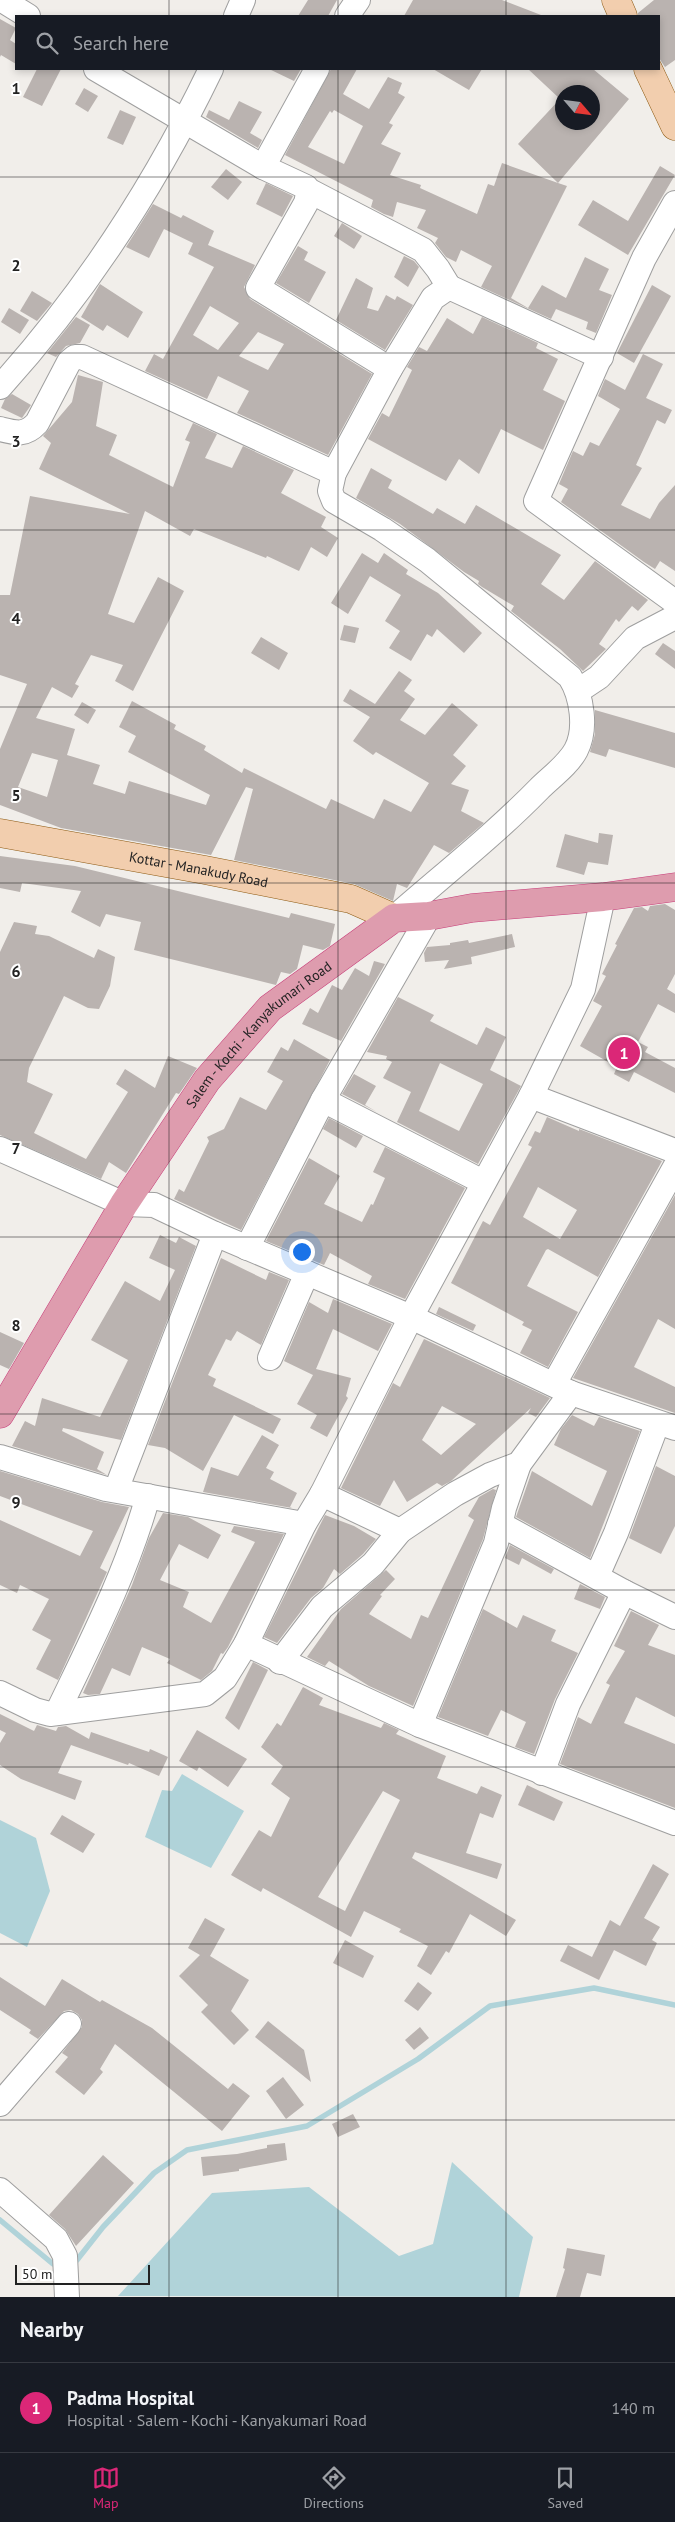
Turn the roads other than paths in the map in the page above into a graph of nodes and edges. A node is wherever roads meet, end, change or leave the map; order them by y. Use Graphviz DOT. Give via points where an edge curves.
graph roads {
  1 [pos="2,0"];
  2 [pos="243,0"];
  3 [pos="358,0"];
  4 [pos="616,0"];
  5 [pos="26,15"];
  6 [pos="236,15"];
  7 [pos="348,15"];
  8 [pos="624,15"];
  9 [pos="98,70"];
  10 [pos="210,70"];
  11 [pos="317,70"];
  12 [pos="648,70"];
  13 [pos="185,123"];
  14 [pos="675,126"];
  15 [pos="262,167"];
  16 [pos="308,190"];
  17 [pos="675,203"];
  18 [pos="449,286"];
  19 [pos="601,357"];
  20 [pos="390,369"];
  21 [pos="0,387"];
  22 [pos="0,429"];
  23 [pos="334,473"];
  24 [pos="675,602"];
  25 [pos="675,616"];
  26 [pos="578,692"];
  27 [pos="0,833"];
  28 [pos="675,887"];
  29 [pos="603,897"];
  30 [pos="429,916"];
  31 [pos="394,918"];
  32 [pos="531,1096"];
  33 [pos="323,1100"];
  34 [pos="0,1150"];
  35 [pos="675,1151"];
  36 [pos="675,1167"];
  37 [pos="482,1182"];
  38 [pos="124,1204"];
  39 [pos="215,1234"];
  40 [pos="247,1248"];
  41 [pos="307,1273"];
  42 [pos="411,1317"];
  43 [pos="270,1358"];
  44 [pos="563,1388"];
  45 [pos="0,1414"];
  46 [pos="666,1426"];
  47 [pos="0,1457"];
  48 [pos="519,1464"];
  49 [pos="116,1490"];
  50 [pos="322,1494"];
  51 [pos="148,1496"];
  52 [pos="304,1524"];
  53 [pos="500,1524"];
  54 [pos="400,1532"];
  55 [pos="597,1576"];
  56 [pos="624,1592"];
  57 [pos="675,1617"];
  58 [pos="246,1644"];
  59 [pos="280,1662"];
  60 [pos="0,1693"];
  61 [pos="57,1713"];
  62 [pos="420,1725"];
  63 [pos="542,1773"];
  64 [pos="675,1823"];
  65 [pos="69,2024"];
  66 [pos="0,2104"];
  67 [pos="0,2190"];
  68 [pos="67,2297"];
  1 -- 5 [label="street"];
  2 -- 6 [label="street"];
  3 -- 7 [label="street"];
  4 -- 8 [label="main road"];
  9 -- 13 [label="street"];
  10 -- 13 [label="street"];
  11 -- 15 [label="street"];
  12 -- 14 [label="main road"];
  13 -- 15 [label="street"];
  13 -- 21 [label="street" via="134,208 43,340"];
  15 -- 16 [label="street" via="303,184"];
  16 -- 18 [label="street" via="423,250"];
  16 -- 20 [label="street" via="306,203 258,288"];
  17 -- 19 [label="street" via="644,258"];
  18 -- 19 [label="street"];
  18 -- 20 [label="street" via="433,298"];
  19 -- 24 [label="street" via="536,501"];
  20 -- 23 [label="street"];
  22 -- 23 [label="street" via="17,433 31,430 69,362 82,357"];
  23 -- 26 [label="street" via="330,491 334,501 427,560 570,677"];
  25 -- 26 [label="street" via="635,638 599,677"];
  26 -- 31 [label="street" via="580,737 570,758 501,828"];
  27 -- 31 [label="main road, Kottar - Manakudy Road" via="351,899"];
  28 -- 29 [label="highway"];
  29 -- 30 [label="highway" via="472,908"];
  29 -- 32 [label="street" via="583,989"];
  30 -- 31 [label="highway"];
  30 -- 33 [label="street"];
  31 -- 38 [label="highway, Salem - Kochi - Kanyakumari Road" via="270,1008 207,1080"];
  32 -- 35 [label="street"];
  32 -- 37 [label="street"];
  33 -- 37 [label="street"];
  33 -- 40 [label="street"];
  34 -- 38 [label="street"];
  36 -- 44 [label="street"];
  37 -- 42 [label="street"];
  38 -- 39 [label="street" via="154,1205"];
  38 -- 45 [label="highway, Salem - Kochi - Kanyakumari Road"];
  39 -- 40 [label="street"];
  39 -- 49 [label="street"];
  40 -- 41 [label="street"];
  41 -- 42 [label="street"];
  41 -- 43 [label="street"];
  42 -- 44 [label="street"];
  42 -- 50 [label="street"];
  44 -- 46 [label="street"];
  44 -- 48 [label="street"];
  46 -- 55 [label="street"];
  47 -- 49 [label="street"];
  48 -- 53 [label="street"];
  48 -- 54 [label="street" via="455,1494"];
  49 -- 51 [label="street"];
  50 -- 52 [label="street"];
  50 -- 54 [label="street"];
  51 -- 52 [label="street"];
  51 -- 61 [label="street" via="137,1537"];
  52 -- 58 [label="street"];
  53 -- 55 [label="street"];
  53 -- 62 [label="street" via="496,1544 469,1612"];
  54 -- 59 [label="street" via="373,1564 322,1607"];
  55 -- 56 [label="street"];
  56 -- 57 [label="street"];
  56 -- 63 [label="street" via="568,1704"];
  58 -- 59 [label="street"];
  58 -- 61 [label="street" via="225,1678 205,1694"];
  59 -- 62 [label="street"];
  60 -- 61 [label="street" via="35,1710"];
  62 -- 63 [label="street"];
  63 -- 64 [label="street"];
  65 -- 66 [label="street"];
  67 -- 68 [label="street" via="56,2239 65,2256"];
}
